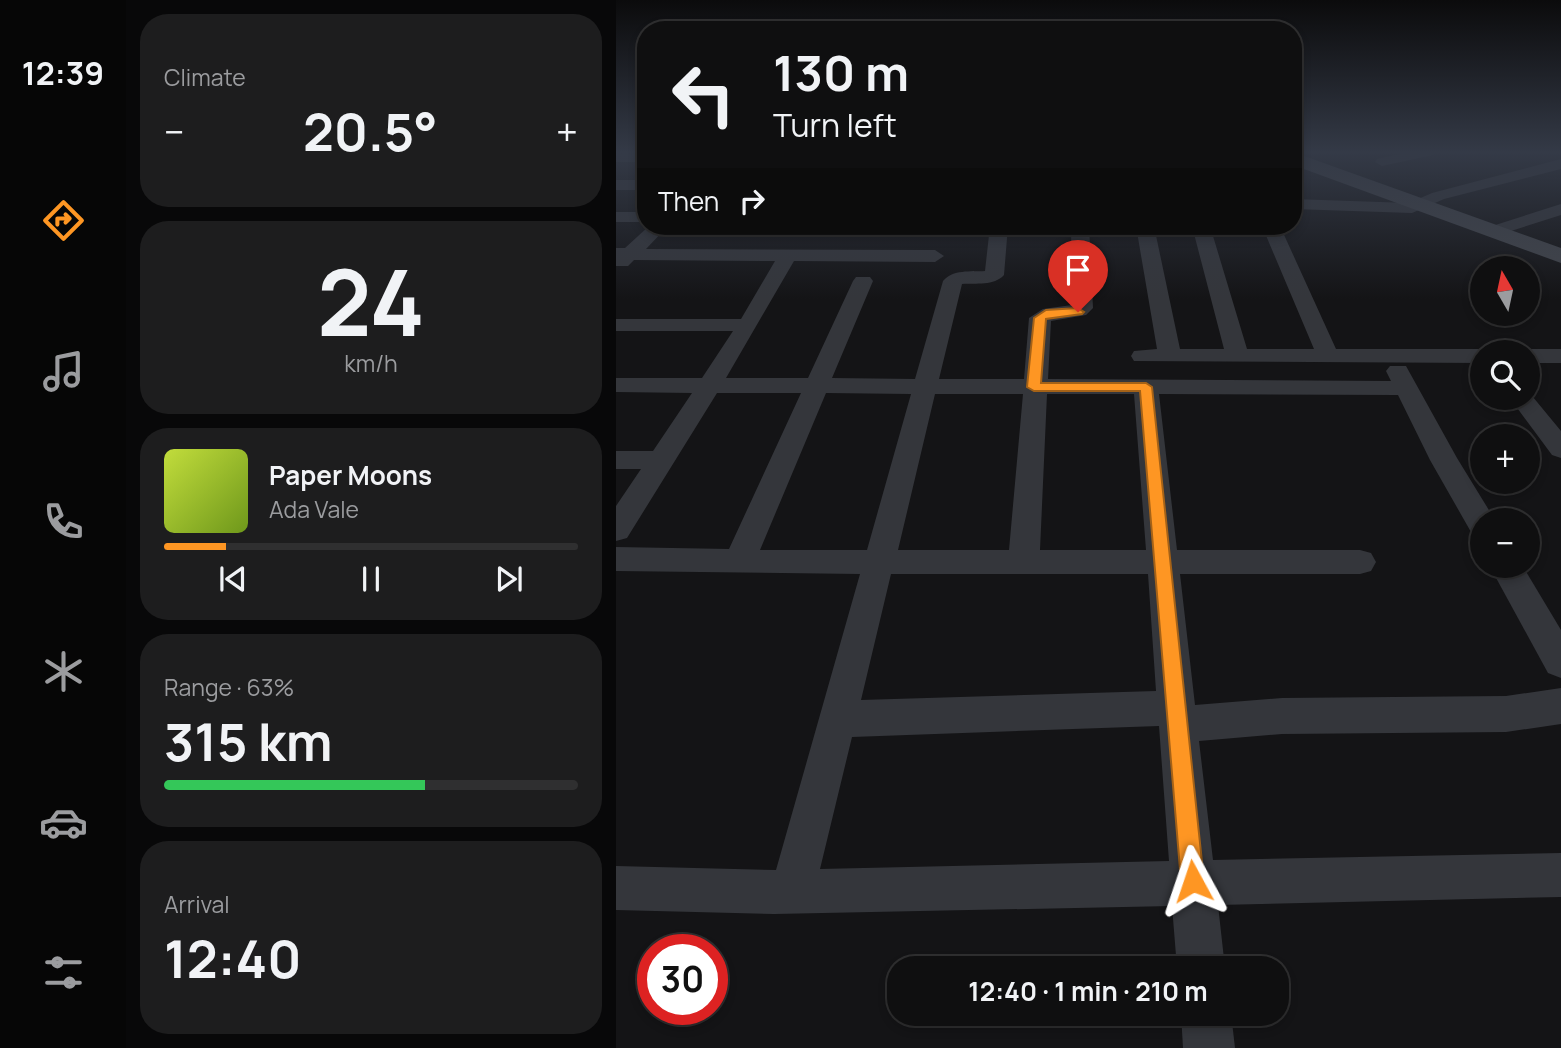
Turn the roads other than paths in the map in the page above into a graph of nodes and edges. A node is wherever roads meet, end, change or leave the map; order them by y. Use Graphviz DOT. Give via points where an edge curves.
graph roads {
  1 [pos="1409,201"];
  2 [pos="1428,201"];
  3 [pos="1302,204"];
  4 [pos="1420,205"];
  5 [pos="1561,209"];
  6 [pos="616,217"];
  7 [pos="637,217"];
  8 [pos="1492,232"];
  9 [pos="648,235"];
  10 [pos="998,235"];
  11 [pos="1080,235"];
  12 [pos="1147,235"];
  13 [pos="1204,235"];
  14 [pos="1275,235"];
  15 [pos="788,255"];
  16 [pos="935,256"];
  17 [pos="1561,256"];
  18 [pos="620,258"];
  19 [pos="863,281"];
  20 [pos="616,325"];
  21 [pos="748,325"];
  22 [pos="1237,354"];
  23 [pos="1170,356"];
  24 [pos="1328,356"];
  25 [pos="1389,356"];
  26 [pos="1470,356"];
  27 [pos="1540,356"];
  28 [pos="1561,356"];
  29 [pos="1144,372"];
  30 [pos="616,385"];
  31 [pos="710,386"];
  32 [pos="816,386"];
  33 [pos="926,386"];
  34 [pos="1034,387"];
  35 [pos="1407,388"];
  36 [pos="1531,410"];
  37 [pos="1561,449"];
  38 [pos="616,460"];
  39 [pos="661,460"];
  40 [pos="1472,508"];
  41 [pos="616,530"];
  42 [pos="616,559"];
  43 [pos="880,561"];
  44 [pos="1024,561"];
  45 [pos="739,562"];
  46 [pos="1163,562"];
  47 [pos="1360,562"];
  48 [pos="1513,578"];
  49 [pos="1561,662"];
  50 [pos="1561,706"];
  51 [pos="1177,716"];
  52 [pos="838,719"];
  53 [pos="1561,875"];
  54 [pos="1193,881"];
  55 [pos="616,888"];
  56 [pos="792,891"];
  57 [pos="1200,956"];
  58 [pos="1207,1026"];
  59 [pos="1209,1048"];
  1 -- 4 [label="street"];
  2 -- 4 [label="street"];
  3 -- 4 [label="street"];
  4 -- 8 [label="street"];
  5 -- 8 [label="street"];
  6 -- 7 [label="street"];
  8 -- 17 [label="street"];
  9 -- 18 [label="street"];
  10 -- 33 [label="street" via="994,275 953,281"];
  11 -- 34 [label="street" via="1083,308 1040,318"];
  12 -- 23 [label="street"];
  13 -- 22 [label="street"];
  14 -- 24 [label="street"];
  15 -- 16 [label="street"];
  15 -- 18 [label="street"];
  15 -- 21 [label="street"];
  19 -- 32 [label="street"];
  20 -- 21 [label="street"];
  21 -- 31 [label="street"];
  22 -- 23 [label="street"];
  22 -- 24 [label="street"];
  23 -- 29 [label="street"];
  24 -- 25 [label="street"];
  25 -- 26 [label="street"];
  25 -- 35 [label="street"];
  27 -- 28 [label="street"];
  29 -- 34 [label="street"];
  29 -- 35 [label="street"];
  29 -- 46 [label="street"];
  30 -- 31 [label="street"];
  31 -- 32 [label="street"];
  31 -- 39 [label="street"];
  32 -- 33 [label="street"];
  32 -- 45 [label="street"];
  33 -- 34 [label="street"];
  33 -- 43 [label="street"];
  34 -- 44 [label="street"];
  35 -- 40 [label="street"];
  36 -- 37 [label="street"];
  38 -- 39 [label="street"];
  39 -- 41 [label="street"];
  42 -- 45 [label="street"];
  43 -- 44 [label="street"];
  43 -- 45 [label="street"];
  43 -- 52 [label="street"];
  44 -- 46 [label="street"];
  46 -- 47 [label="street"];
  46 -- 51 [label="street"];
  48 -- 49 [label="street"];
  50 -- 51 [label="street" via="1506,715"];
  51 -- 52 [label="street"];
  51 -- 54 [label="street"];
  52 -- 56 [label="street"];
  53 -- 54 [label="street"];
  54 -- 56 [label="street"];
  54 -- 57 [label="street"];
  55 -- 56 [label="street"];
  58 -- 59 [label="street"];
}
